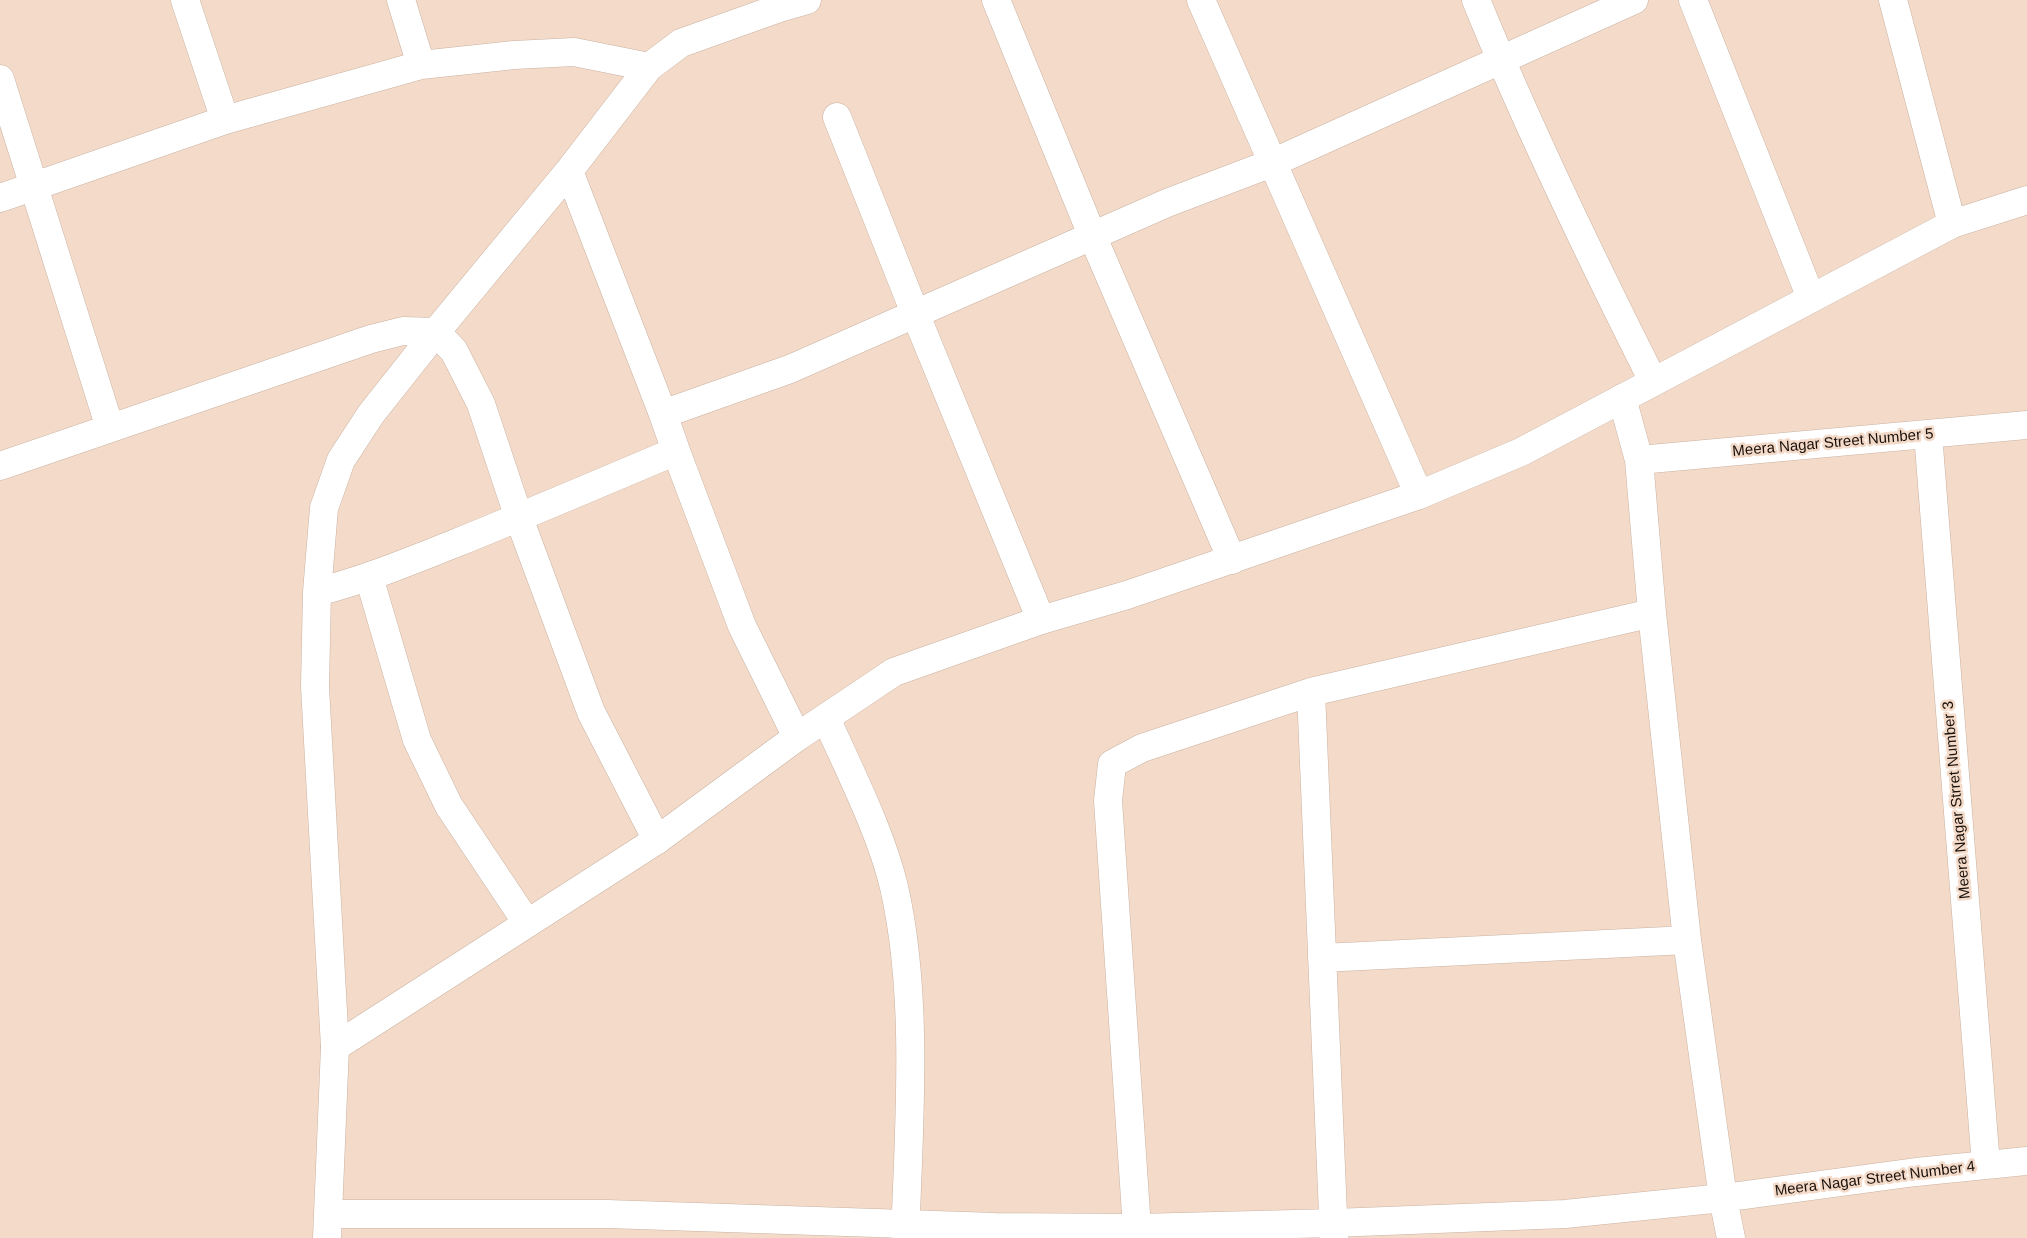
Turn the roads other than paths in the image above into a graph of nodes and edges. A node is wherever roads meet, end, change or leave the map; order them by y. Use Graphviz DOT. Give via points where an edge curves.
graph roads {
  1 [pos="185,0"];
  2 [pos="401,0"];
  3 [pos="807,0"];
  4 [pos="996,0"];
  5 [pos="1201,0"];
  6 [pos="1476,0"];
  7 [pos="1634,0"];
  8 [pos="1693,0"];
  9 [pos="1893,0"];
  10 [pos="777,4"];
  11 [pos="1500,59"];
  12 [pos="421,65"];
  13 [pos="649,67"];
  14 [pos="0,79"];
  15 [pos="836,117"];
  16 [pos="225,120"];
  17 [pos="1272,163"];
  18 [pos="569,171"];
  19 [pos="35,186"];
  20 [pos="0,198"];
  21 [pos="2027,200"];
  22 [pos="1952,224"];
  23 [pos="1092,235"];
  24 [pos="1811,298"];
  25 [pos="915,313"];
  26 [pos="436,332"];
  27 [pos="1653,381"];
  28 [pos="1622,398"];
  29 [pos="663,414"];
  30 [pos="2027,425"];
  31 [pos="110,428"];
  32 [pos="1928,434"];
  33 [pos="676,451"];
  34 [pos="1639,460"];
  35 [pos="0,466"];
  36 [pos="1419,495"];
  37 [pos="519,518"];
  38 [pos="1232,560"];
  39 [pos="370,577"];
  40 [pos="317,592"];
  41 [pos="1652,613"];
  42 [pos="1041,620"];
  43 [pos="1311,692"];
  44 [pos="826,718"];
  45 [pos="797,737"];
  46 [pos="657,840"];
  47 [pos="527,923"];
  48 [pos="1687,940"];
  49 [pos="1322,958"];
  50 [pos="335,1047"];
  51 [pos="2027,1161"];
  52 [pos="1986,1165"];
  53 [pos="1723,1198"];
  54 [pos="328,1226"];
  55 [pos="1137,1228"];
  56 [pos="905,1231"];
  57 [pos="1334,1231"];
  58 [pos="1731,1238"];
  1 -- 16 [label="street"];
  2 -- 12 [label="street"];
  3 -- 10 [label="street"];
  4 -- 23 [label="street"];
  5 -- 17 [label="street"];
  6 -- 11 [label="street"];
  7 -- 11 [label="street"];
  8 -- 24 [label="street"];
  9 -- 22 [label="street"];
  10 -- 13 [label="street" via="681,42"];
  11 -- 17 [label="street"];
  11 -- 27 [label="street" via="1586,247"];
  12 -- 13 [label="street" via="514,54 574,52"];
  12 -- 16 [label="street"];
  13 -- 18 [label="street"];
  14 -- 19 [label="street"];
  15 -- 25 [label="street"];
  16 -- 19 [label="street"];
  17 -- 23 [label="street"];
  17 -- 36 [label="street"];
  18 -- 26 [label="street"];
  18 -- 29 [label="street"];
  19 -- 20 [label="street"];
  19 -- 31 [label="street"];
  21 -- 22 [label="street"];
  22 -- 24 [label="street"];
  23 -- 25 [label="street"];
  23 -- 38 [label="street"];
  24 -- 27 [label="street"];
  25 -- 29 [label="street" via="790,369"];
  25 -- 42 [label="street"];
  26 -- 31 [label="street" via="404,331 371,339"];
  26 -- 37 [label="street" via="454,351 481,404"];
  26 -- 40 [label="street" via="371,414 340,460 324,508"];
  27 -- 28 [label="street"];
  28 -- 34 [label="street"];
  28 -- 36 [label="street" via="1521,452"];
  29 -- 33 [label="street"];
  30 -- 32 [label="street, Meera Nagar Street Number 5"];
  31 -- 35 [label="street"];
  32 -- 34 [label="street, Meera Nagar Street Number 5"];
  32 -- 52 [label="street, Meera Nagar Strret Number 3"];
  33 -- 37 [label="street"];
  33 -- 45 [label="street" via="742,626"];
  34 -- 41 [label="street"];
  36 -- 38 [label="street"];
  37 -- 39 [label="street"];
  37 -- 46 [label="street" via="591,712"];
  38 -- 42 [label="street"];
  39 -- 40 [label="street"];
  39 -- 47 [label="street" via="417,740 449,806"];
  40 -- 50 [label="street" via="315,687"];
  41 -- 43 [label="street"];
  41 -- 48 [label="street"];
  42 -- 44 [label="street" via="894,672"];
  43 -- 49 [label="street"];
  43 -- 55 [label="street" via="1142,748 1112,764 1108,801"];
  44 -- 45 [label="street"];
  44 -- 56 [label="street" via="876,833 894,886 904,953 910,1042"];
  45 -- 46 [label="street"];
  46 -- 47 [label="street"];
  47 -- 50 [label="street"];
  48 -- 49 [label="street"];
  48 -- 53 [label="street"];
  49 -- 57 [label="street"];
  50 -- 54 [label="street"];
  51 -- 52 [label="street, Meera Nagar Street Number 4"];
  52 -- 53 [label="street, Meera Nagar Street Number 4"];
  53 -- 57 [label="street, Meera Nagar Street Number 4" via="1565,1214"];
  53 -- 58 [label="street"];
  54 -- 56 [label="street, Meera Nagar Street Number 4" via="606,1214"];
  55 -- 56 [label="street, Meera Nagar Street Number 4" via="995,1227"];
  55 -- 57 [label="street, Meera Nagar Street Number 4"];
}
